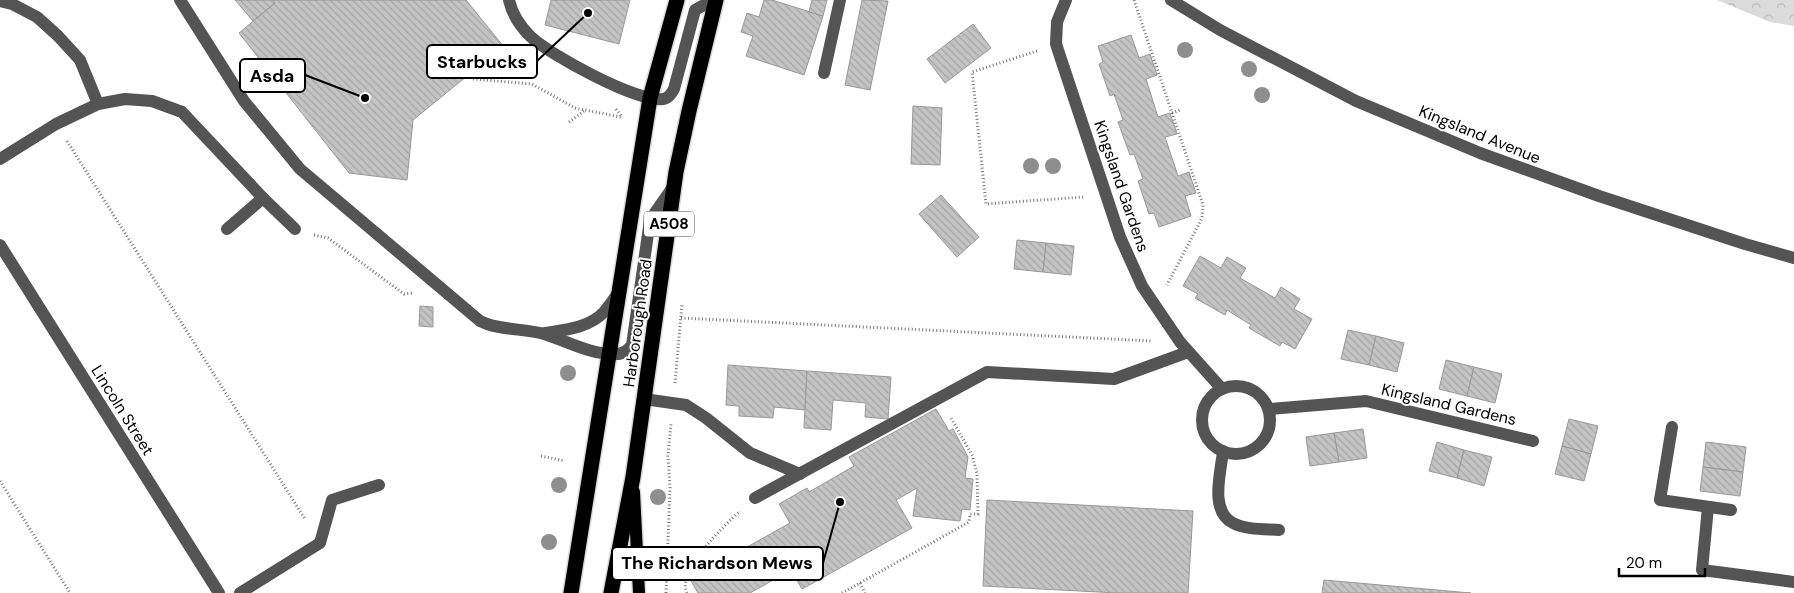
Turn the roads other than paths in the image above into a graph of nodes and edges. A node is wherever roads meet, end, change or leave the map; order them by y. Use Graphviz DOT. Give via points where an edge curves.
graph roads {
  1 [pos="180,0"];
  2 [pos="509,0"];
  3 [pos="676,0"];
  4 [pos="714,0"];
  5 [pos="840,0"];
  6 [pos="1066,0"];
  7 [pos="1171,0"];
  8 [pos="0,1"];
  9 [pos="824,73"];
  10 [pos="650,98"];
  11 [pos="98,104"];
  12 [pos="0,159"];
  13 [pos="674,185"];
  14 [pos="263,198"];
  15 [pos="227,229"];
  16 [pos="295,230"];
  17 [pos="0,245"];
  18 [pos="1794,258"];
  19 [pos="618,293"];
  20 [pos="543,334"];
  21 [pos="1184,347"];
  22 [pos="609,354"];
  23 [pos="1222,389"];
  24 [pos="644,399"];
  25 [pos="1268,409"];
  26 [pos="1672,427"];
  27 [pos="1533,441"];
  28 [pos="1223,451"];
  29 [pos="800,474"];
  30 [pos="633,477"];
  31 [pos="379,484"];
  32 [pos="755,498"];
  33 [pos="1708,507"];
  34 [pos="1732,510"];
  35 [pos="1279,530"];
  36 [pos="1794,582"];
  37 [pos="219,593"];
  38 [pos="240,593"];
  39 [pos="571,593"];
  40 [pos="611,593"];
  41 [pos="639,593"];
  1 -- 20 [label="street" via="244,101 300,169 480,321"];
  2 -- 10 [label="street" via="521,26 546,49 627,91"];
  3 -- 10 [label="highway, Harborough Road / A508"];
  4 -- 10 [label="street" via="695,10 670,96"];
  4 -- 13 [label="highway, Harborough Road / A508"];
  5 -- 9 [label="street"];
  6 -- 21 [label="street, Kingsland Gardens" via="1057,22 1056,44 1120,237 1142,286"];
  7 -- 18 [label="street, Kingsland Avenue" via="1220,30 1356,101 1480,153 1599,196"];
  8 -- 11 [label="street" via="37,17 58,36 80,60"];
  10 -- 19 [label="highway, Harborough Road / A508"];
  11 -- 12 [label="street" via="56,124"];
  11 -- 14 [label="street" via="125,99 152,101 182,112"];
  13 -- 22 [label="street" via="650,220 632,345 628,351"];
  13 -- 24 [label="highway, Harborough Road / A508"];
  14 -- 15 [label="street"];
  14 -- 16 [label="street"];
  17 -- 37 [label="street, Lincoln Street"];
  19 -- 20 [label="street" via="603,313 589,323"];
  19 -- 22 [label="highway, Harborough Road / A508"];
  20 -- 22 [label="street"];
  21 -- 23 [label="street, Kingsland Gardens"];
  21 -- 29 [label="street" via="1114,379 987,372"];
  22 -- 39 [label="highway, Harborough Road / A508"];
  23 -- 25 [label="street" via="1244,387 1263,399"];
  23 -- 28 [label="street" via="1206,404 1203,420 1207,436"];
  24 -- 29 [label="street" via="686,405 750,453"];
  24 -- 30 [label="highway, Harborough Road / A508"];
  25 -- 27 [label="street, Kingsland Gardens" via="1366,401"];
  25 -- 28 [label="street" via="1270,420 1263,441 1245,452"];
  26 -- 33 [label="street" via="1660,500"];
  28 -- 35 [label="street" via="1218,498 1221,512 1233,524"];
  29 -- 32 [label="street"];
  30 -- 40 [label="highway, Harborough Road / A508"];
  30 -- 41 [label="main road"];
  31 -- 38 [label="street" via="332,500 320,543"];
  33 -- 34 [label="street"];
  33 -- 36 [label="street" via="1702,570"];
}
